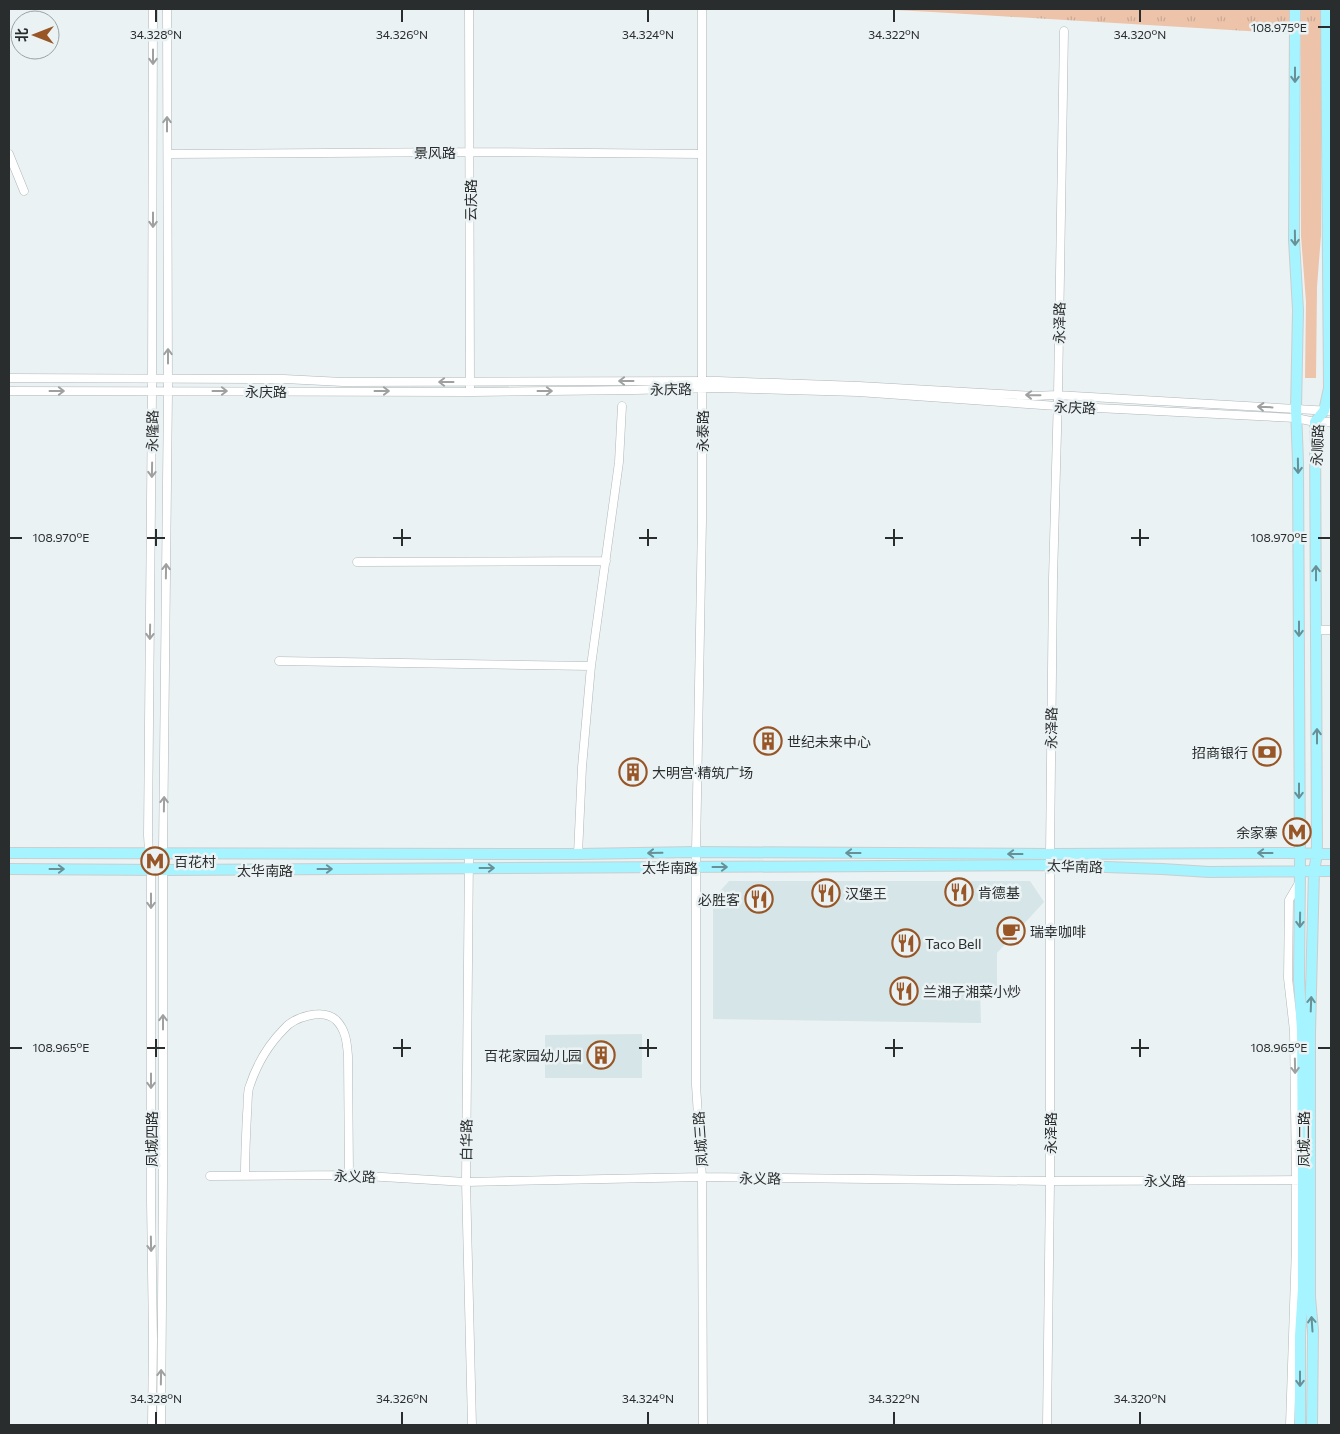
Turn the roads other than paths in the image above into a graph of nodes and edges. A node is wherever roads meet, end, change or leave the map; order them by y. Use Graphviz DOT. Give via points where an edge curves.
graph roads {
  1 [pos="153,9"];
  2 [pos="167,9"];
  3 [pos="469,9"];
  4 [pos="702,9"];
  5 [pos="1295,9"];
  6 [pos="1326,9"];
  7 [pos="1064,31"];
  8 [pos="470,152"];
  9 [pos="9,154"];
  10 [pos="168,154"];
  11 [pos="702,154"];
  12 [pos="24,191"];
  13 [pos="9,378"];
  14 [pos="152,379"];
  15 [pos="168,379"];
  16 [pos="470,382"];
  17 [pos="702,385"];
  18 [pos="9,391"];
  19 [pos="152,391"];
  20 [pos="168,391"];
  21 [pos="470,392"];
  22 [pos="1058,396"];
  23 [pos="622,406"];
  24 [pos="1057,406"];
  25 [pos="1328,410"];
  26 [pos="1296,413"];
  27 [pos="1316,422"];
  28 [pos="1331,422"];
  29 [pos="606,561"];
  30 [pos="357,562"];
  31 [pos="1317,630"];
  32 [pos="1331,630"];
  33 [pos="279,661"];
  34 [pos="591,666"];
  35 [pos="163,852"];
  36 [pos="696,852"];
  37 [pos="9,853"];
  38 [pos="148,853"];
  39 [pos="1300,853"];
  40 [pos="469,854"];
  41 [pos="578,854"];
  42 [pos="1050,854"];
  43 [pos="1317,854"];
  44 [pos="1331,854"];
  45 [pos="1050,866"];
  46 [pos="696,867"];
  47 [pos="469,868"];
  48 [pos="9,869"];
  49 [pos="151,869"];
  50 [pos="164,870"];
  51 [pos="1314,871"];
  52 [pos="1331,871"];
  53 [pos="1300,876"];
  54 [pos="245,1175"];
  55 [pos="349,1175"];
  56 [pos="210,1176"];
  57 [pos="702,1177"];
  58 [pos="1303,1180"];
  59 [pos="1050,1181"];
  60 [pos="466,1182"];
  61 [pos="152,1425"];
  62 [pos="161,1425"];
  63 [pos="472,1425"];
  64 [pos="703,1425"];
  65 [pos="1047,1425"];
  66 [pos="1290,1425"];
  67 [pos="1300,1425"];
  68 [pos="1312,1425"];
  1 -- 14 [label="street, 永隆路, one-way"];
  10 -- 2 [label="street, 永隆路, one-way"];
  3 -- 8 [label="street, 云庆路"];
  4 -- 11 [label="street, 永泰路"];
  5 -- 26 [label="main road, 永顺路, one-way"];
  6 -- 25 [label="main road, 永顺路"];
  7 -- 22 [label="street, 永泽路"];
  8 -- 10 [label="street, 景风路"];
  8 -- 11 [label="street, 景风路"];
  8 -- 16 [label="street, 云庆路"];
  9 -- 12 [label="street"];
  15 -- 10 [label="street, 永隆路, one-way"];
  11 -- 17 [label="street, 永泰路"];
  13 -- 14 [label="street, 永庆路"];
  14 -- 15 [label="street, 永庆路"];
  14 -- 19 [label="street, 永隆路"];
  16 -- 15 [label="street, 永庆路, one-way"];
  15 -- 20 [label="street, 永隆路"];
  17 -- 16 [label="street, 永庆路, one-way"];
  16 -- 21 [label="street, 云庆路"];
  21 -- 17 [label="street, 永庆路, one-way"];
  22 -- 17 [label="street, 永庆路, one-way" via="859,386"];
  17 -- 24 [label="street, 永庆路"];
  17 -- 36 [label="street, 永泰路"];
  18 -- 19 [label="street, 永庆路, one-way"];
  19 -- 20 [label="street, 永庆路"];
  19 -- 38 [label="street, 永隆路, one-way"];
  20 -- 21 [label="street, 永庆路, one-way"];
  35 -- 20 [label="street, 永隆路, one-way"];
  22 -- 24 [label="street, 永泽路"];
  26 -- 22 [label="street, 永庆路, one-way"];
  23 -- 29 [label="street" via="619,462"];
  24 -- 26 [label="street, 永庆路"];
  24 -- 42 [label="street, 永泽路"];
  25 -- 26 [label="street, 永庆路"];
  25 -- 27 [label="main road, 永顺路"];
  26 -- 27 [label="street, 永庆路"];
  26 -- 39 [label="main road, 永顺路, one-way"];
  27 -- 28 [label="street, 永庆路"];
  31 -- 27 [label="main road, 永顺路, one-way"];
  29 -- 30 [label="street"];
  29 -- 34 [label="street"];
  31 -- 32 [label="street"];
  43 -- 31 [label="main road, 永顺路, one-way"];
  33 -- 34 [label="street"];
  34 -- 41 [label="street"];
  35 -- 38 [label="main road, 太华南路"];
  35 -- 40 [label="main road, 太华南路"];
  35 -- 50 [label="street, 凤城四路"];
  36 -- 41 [label="main road, 太华南路, one-way"];
  42 -- 36 [label="main road, 太华南路, one-way"];
  36 -- 46 [label="street, 凤城三路"];
  37 -- 38 [label="main road, 太华南路"];
  38 -- 49 [label="street, 凤城四路"];
  39 -- 42 [label="main road, 太华南路, one-way"];
  39 -- 43 [label="main road, 太华南路"];
  39 -- 53 [label="main road, 凤城二路"];
  40 -- 41 [label="main road, 太华南路"];
  40 -- 47 [label="street, 白华路"];
  42 -- 45 [label="street, 永泽路"];
  43 -- 44 [label="main road, 太华南路"];
  43 -- 51 [label="main road, 凤城二路"];
  46 -- 45 [label="main road, 太华南路, one-way"];
  45 -- 53 [label="main road, 太华南路"];
  45 -- 59 [label="street, 永泽路"];
  47 -- 46 [label="main road, 太华南路, one-way"];
  46 -- 57 [label="street, 凤城三路" via="696,1086"];
  50 -- 47 [label="main road, 太华南路, one-way"];
  47 -- 60 [label="street, 白华路"];
  48 -- 49 [label="main road, 太华南路, one-way"];
  49 -- 50 [label="main road, 太华南路"];
  49 -- 61 [label="street, 凤城四路, one-way"];
  62 -- 50 [label="street, 凤城四路, one-way"];
  51 -- 52 [label="main road, 太华南路"];
  51 -- 53 [label="main road, 太华南路"];
  58 -- 51 [label="main road, 凤城二路, one-way"];
  53 -- 58 [label="main road, 凤城二路, one-way"];
  54 -- 55 [label="street, 永义路"];
  54 -- 55 [label="street" via="248,1090 257,1067 285,1027 312,1014 336,1020 346,1036"];
  54 -- 56 [label="street, 永义路"];
  55 -- 60 [label="street, 永义路"];
  57 -- 59 [label="street, 永义路"];
  57 -- 60 [label="street, 永义路"];
  57 -- 64 [label="street, 凤城三路"];
  58 -- 59 [label="street, 永义路"];
  58 -- 66 [label="street" via="1296,1247"];
  58 -- 67 [label="main road, 凤城二路, one-way"];
  68 -- 58 [label="main road, 凤城二路, one-way" via="1313,1330"];
  59 -- 65 [label="street, 永泽路"];
  60 -- 63 [label="street, 白华路"];
}
